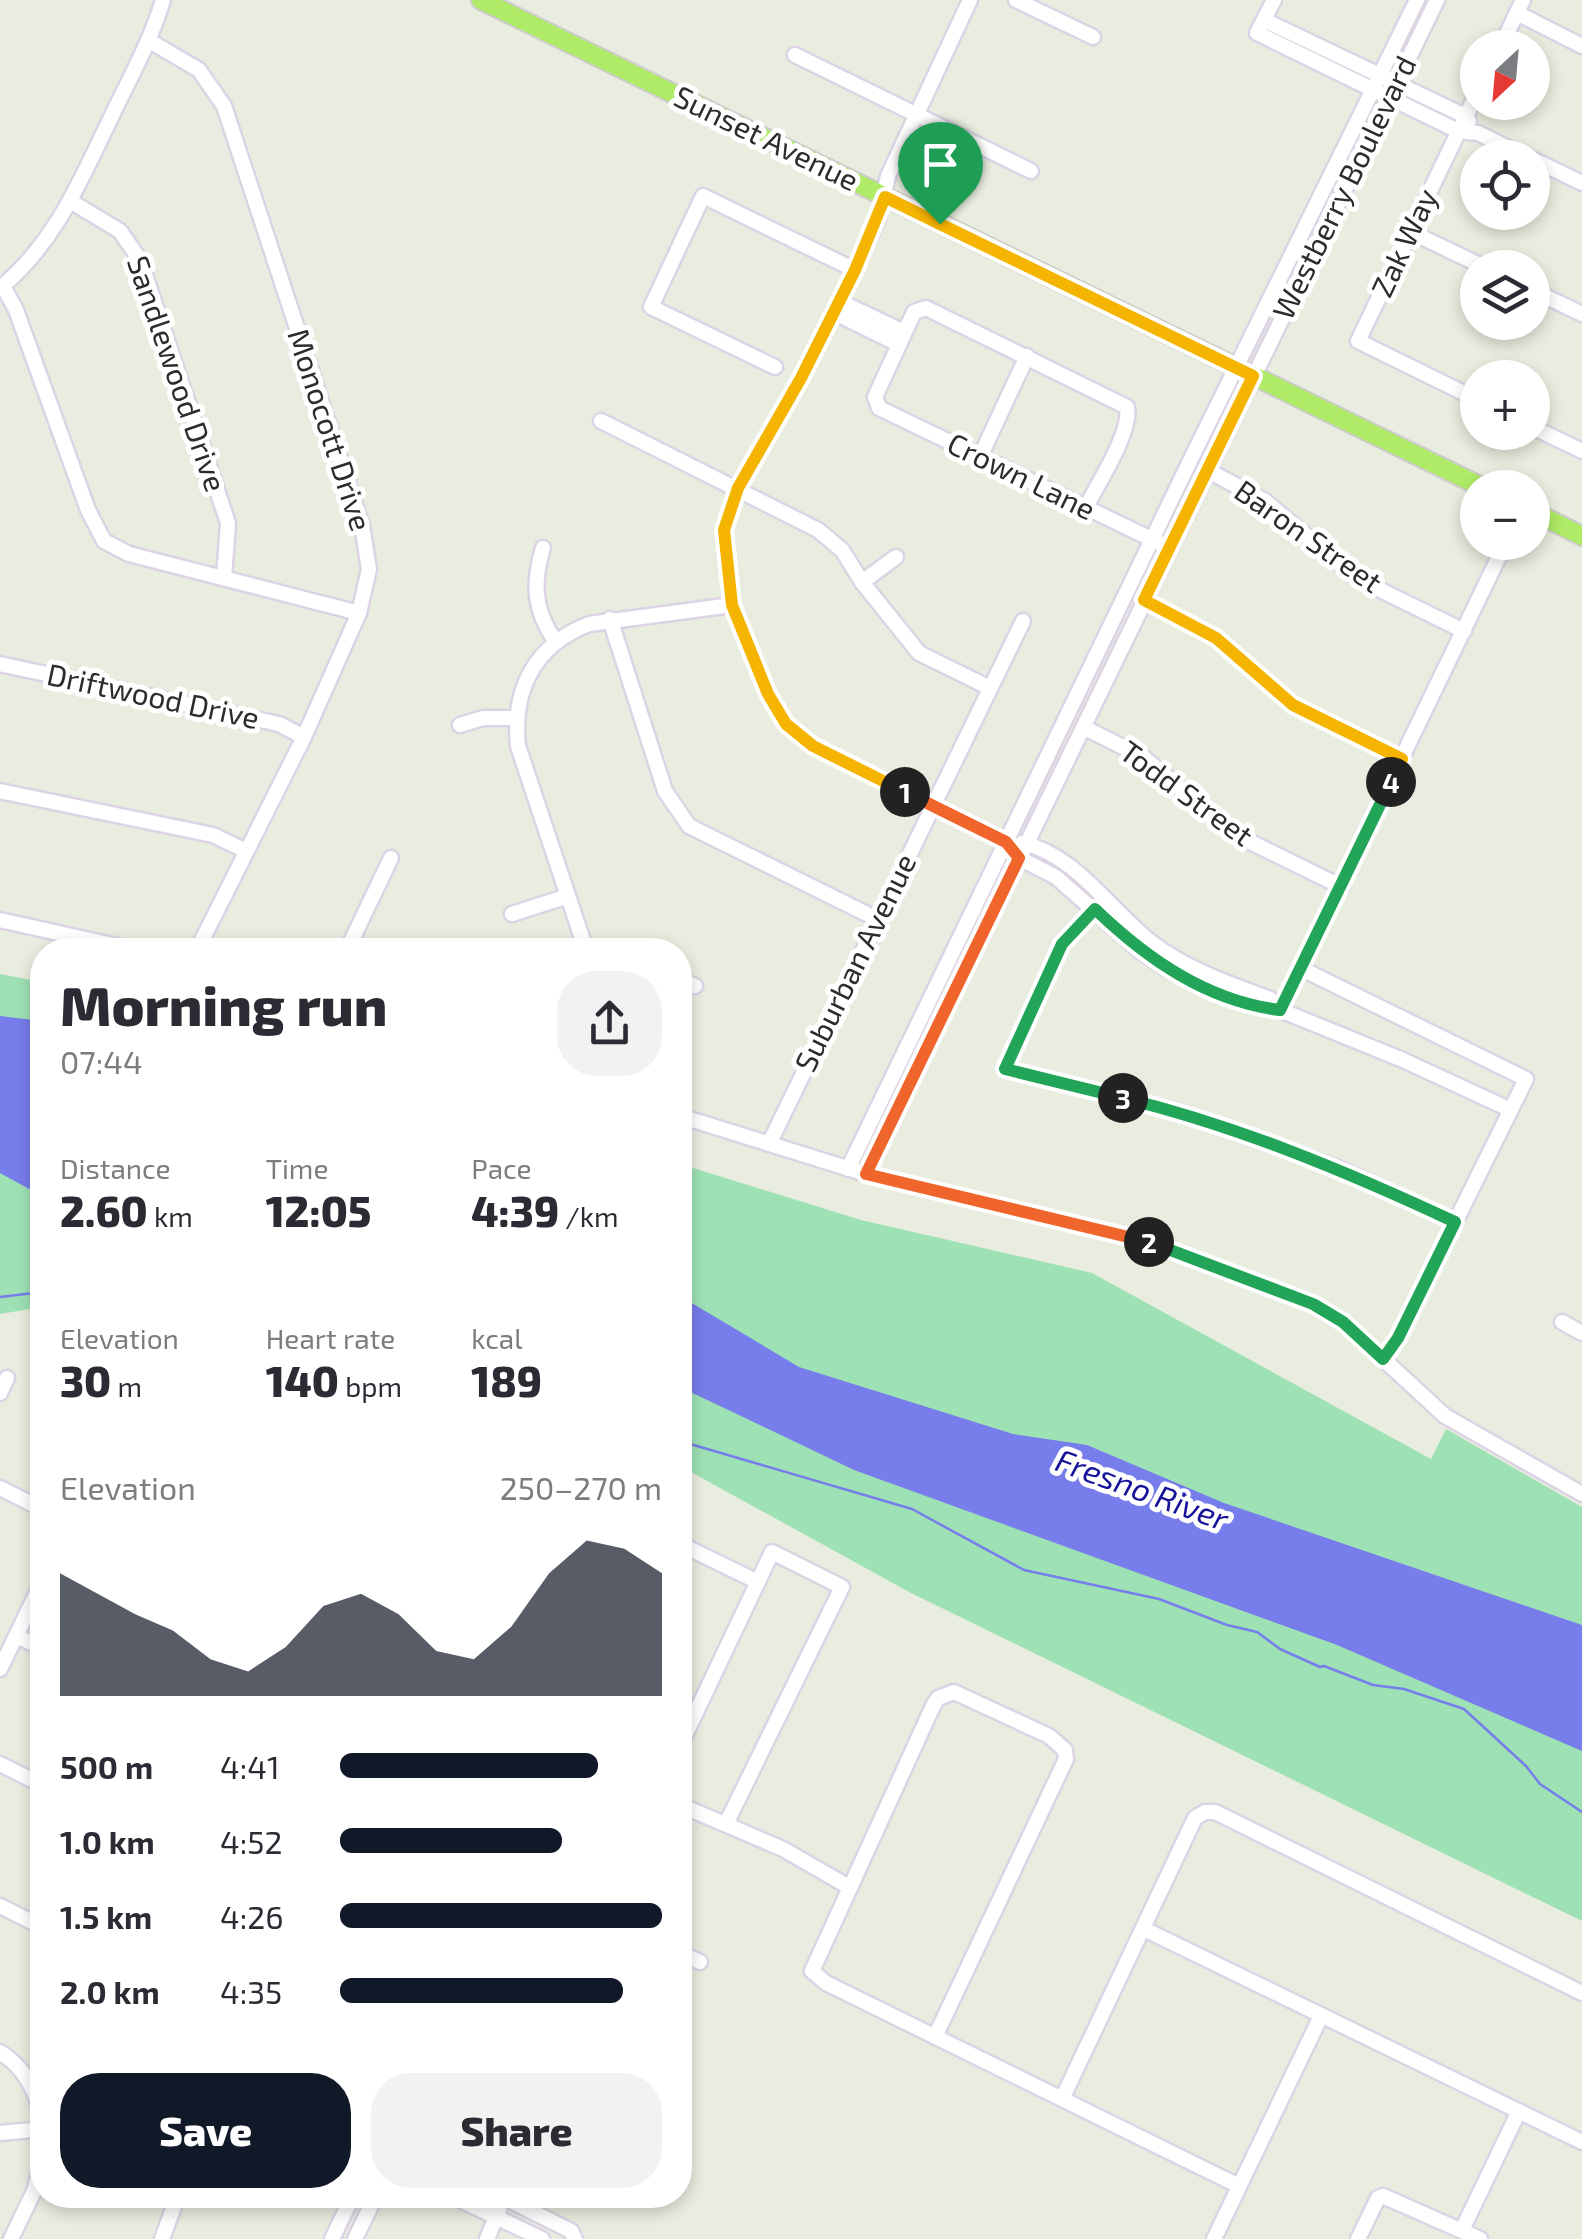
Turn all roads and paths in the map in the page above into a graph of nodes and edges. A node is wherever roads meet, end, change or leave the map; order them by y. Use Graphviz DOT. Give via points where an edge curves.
graph roads {
  1 [pos="162,0"];
  2 [pos="480,0"];
  3 [pos="970,0"];
  4 [pos="1016,0"];
  5 [pos="1274,0"];
  6 [pos="1418,0"];
  7 [pos="1437,0"];
  8 [pos="1520,6"];
  9 [pos="1260,26"];
  10 [pos="1509,30"];
  11 [pos="1093,37"];
  12 [pos="148,40"];
  13 [pos="1582,46"];
  14 [pos="796,55"];
  15 [pos="1380,76"];
  16 [pos="1396,83"];
  17 [pos="1372,91"];
  18 [pos="1388,98"];
  19 [pos="915,113"];
  20 [pos="1460,114"];
  21 [pos="1463,120"];
  22 [pos="1468,120"];
  23 [pos="1458,131"];
  24 [pos="1478,133"];
  25 [pos="1493,140"];
  26 [pos="1550,168"];
  27 [pos="1032,171"];
  28 [pos="1582,184"];
  29 [pos="885,197"];
  30 [pos="70,202"];
  31 [pos="1411,232"];
  32 [pos="1460,256"];
  33 [pos="855,270"];
  34 [pos="1,287"];
  35 [pos="1550,299"];
  36 [pos="836,307"];
  37 [pos="1582,314"];
  38 [pos="901,338"];
  39 [pos="1028,356"];
  40 [pos="773,366"];
  41 [pos="1245,372"];
  42 [pos="1460,391"];
  43 [pos="602,421"];
  44 [pos="1550,436"];
  45 [pos="1582,451"];
  46 [pos="980,456"];
  47 [pos="1207,470"];
  48 [pos="1460,476"];
  49 [pos="738,488"];
  50 [pos="1085,509"];
  51 [pos="1550,520"];
  52 [pos="1582,536"];
  53 [pos="1152,540"];
  54 [pos="543,548"];
  55 [pos="1170,548"];
  56 [pos="896,557"];
  57 [pos="1498,560"];
  58 [pos="224,578"];
  59 [pos="862,582"];
  60 [pos="1144,600"];
  61 [pos="732,605"];
  62 [pos="359,612"];
  63 [pos="610,620"];
  64 [pos="1023,621"];
  65 [pos="1464,631"];
  66 [pos="556,641"];
  67 [pos="0,664"];
  68 [pos="990,688"];
  69 [pos="516,718"];
  70 [pos="460,725"];
  71 [pos="1084,728"];
  72 [pos="304,736"];
  73 [pos="1402,759"];
  74 [pos="0,792"];
  75 [pos="933,806"];
  76 [pos="1006,842"];
  77 [pos="1026,843"];
  78 [pos="246,852"];
  79 [pos="391,858"];
  80 [pos="1019,858"];
  81 [pos="1342,887"];
  82 [pos="568,896"];
  83 [pos="1100,904"];
  84 [pos="512,914"];
  85 [pos="877,919"];
  86 [pos="0,920"];
  87 [pos="81,938"];
  88 [pos="202,938"];
  89 [pos="352,938"];
  90 [pos="582,938"];
  91 [pos="1302,969"];
  92 [pos="692,984"];
  93 [pos="696,986"];
  94 [pos="1280,1010"];
  95 [pos="1511,1110"];
  96 [pos="692,1120"];
  97 [pos="769,1144"];
  98 [pos="848,1169"];
  99 [pos="866,1174"];
  100 [pos="1455,1222"];
  101 [pos="1562,1322"];
  102 [pos="1582,1332"];
  103 [pos="1383,1359"];
  104 [pos="7,1378"];
  105 [pos="0,1393"];
  106 [pos="0,1488"];
  107 [pos="1582,1494"];
  108 [pos="30,1503"];
  109 [pos="692,1553"];
  110 [pos="758,1582"];
  111 [pos="30,1607"];
  112 [pos="16,1636"];
  113 [pos="30,1642"];
  114 [pos="0,1669"];
  115 [pos="692,1721"];
  116 [pos="0,1764"];
  117 [pos="30,1778"];
  118 [pos="692,1810"];
  119 [pos="726,1824"];
  120 [pos="849,1886"];
  121 [pos="0,1906"];
  122 [pos="30,1921"];
  123 [pos="1144,1929"];
  124 [pos="692,1958"];
  125 [pos="700,1962"];
  126 [pos="1582,1993"];
  127 [pos="1321,2016"];
  128 [pos="935,2037"];
  129 [pos="0,2052"];
  130 [pos="30,2084"];
  131 [pos="1062,2099"];
  132 [pos="1519,2112"];
  133 [pos="30,2130"];
  134 [pos="0,2133"];
  135 [pos="1582,2142"];
  136 [pos="1240,2186"];
  137 [pos="30,2202"];
  138 [pos="173,2208"];
  139 [pos="347,2208"];
  140 [pos="370,2208"];
  141 [pos="477,2208"];
  142 [pos="499,2208"];
  143 [pos="526,2208"];
  144 [pos="496,2217"];
  145 [pos="1462,2230"];
  146 [pos="12,2239"];
  147 [pos="162,2239"];
  148 [pos="332,2239"];
  149 [pos="355,2239"];
  150 [pos="486,2239"];
  151 [pos="542,2239"];
  152 [pos="575,2239"];
  153 [pos="1214,2239"];
  154 [pos="1358,2239"];
  155 [pos="1480,2239"];
  1 -- 12 [label="street"];
  2 -- 29 [label="main road, Sunset Avenue"];
  3 -- 19 [label="street"];
  4 -- 11 [label="street"];
  5 -- 9 [label="street"];
  6 -- 15 [label="street, Westberry Boulevard"];
  7 -- 16 [label="street, Westberry Boulevard"];
  8 -- 10 [label="street"];
  8 -- 13 [label="street"];
  9 -- 15 [label="street"];
  9 -- 17 [label="street"];
  12 -- 30 [label="street"];
  12 -- 62 [label="street, Monocott Drive" via="200,70 224,106 362,526 369,568"];
  14 -- 19 [label="street"];
  15 -- 16 [label="street"];
  15 -- 17 [label="street, Westberry Boulevard"];
  16 -- 18 [label="street, Westberry Boulevard"];
  16 -- 20 [label="street"];
  17 -- 18 [label="street"];
  17 -- 41 [label="street, Westberry Boulevard"];
  18 -- 23 [label="street"];
  18 -- 41 [label="street, Westberry Boulevard"];
  19 -- 27 [label="street"];
  19 -- 29 [label="street"];
  21 -- 23 [label="street, Zak Way"];
  22 -- 24 [label="street"];
  23 -- 24 [label="street"];
  23 -- 31 [label="street, Zak Way"];
  24 -- 25 [label="street"];
  26 -- 28 [label="street"];
  29 -- 33 [label="street"];
  29 -- 41 [label="main road, Sunset Avenue"];
  30 -- 34 [label="street" via="34,256"];
  30 -- 58 [label="street, Sandlewood Drive" via="120,231 140,260 228,524"];
  31 -- 32 [label="street"];
  31 -- 42 [label="street, Zak Way" via="1358,341"];
  33 -- 36 [label="street"];
  33 -- 40 [label="street" via="703,196 651,307"];
  34 -- 58 [label="street" via="16,310 104,541"];
  35 -- 37 [label="street"];
  36 -- 38 [label="street"];
  36 -- 49 [label="street"];
  38 -- 39 [label="street" via="920,308"];
  38 -- 46 [label="street, Crown Lane" via="876,403"];
  39 -- 46 [label="street"];
  39 -- 50 [label="street" via="1127,407 1124,433"];
  41 -- 47 [label="street"];
  41 -- 48 [label="main road, Sunset Avenue"];
  41 -- 53 [label="street"];
  43 -- 49 [label="street"];
  44 -- 45 [label="street"];
  46 -- 50 [label="street, Crown Lane"];
  47 -- 55 [label="street"];
  47 -- 65 [label="street, Baron Street" via="1265,501 1358,579"];
  49 -- 59 [label="street" via="818,530 842,550"];
  49 -- 61 [label="street" via="724,530"];
  50 -- 53 [label="street, Crown Lane"];
  51 -- 52 [label="main road"];
  53 -- 55 [label="street, Crown Lane"];
  53 -- 76 [label="street"];
  54 -- 66 [label="street" via="536,596"];
  55 -- 60 [label="street"];
  56 -- 59 [label="street"];
  57 -- 65 [label="street"];
  58 -- 62 [label="street"];
  59 -- 68 [label="street" via="918,653"];
  60 -- 71 [label="street"];
  60 -- 73 [label="street" via="1216,638 1293,705"];
  61 -- 63 [label="street"];
  61 -- 75 [label="street" via="786,724 813,746"];
  62 -- 72 [label="street, Monocott Drive"];
  63 -- 66 [label="street"];
  63 -- 85 [label="street" via="666,791 689,826"];
  64 -- 68 [label="street, Suburban Avenue"];
  65 -- 73 [label="street"];
  66 -- 69 [label="street" via="524,680"];
  67 -- 72 [label="street, Driftwood Drive" via="279,724"];
  68 -- 75 [label="street, Suburban Avenue"];
  69 -- 70 [label="street"];
  69 -- 82 [label="street" via="518,746"];
  71 -- 77 [label="street"];
  71 -- 81 [label="street, Todd Street" via="1143,757 1234,834"];
  72 -- 78 [label="street, Monocott Drive"];
  73 -- 81 [label="street"];
  74 -- 78 [label="street" via="213,836"];
  75 -- 76 [label="street"];
  75 -- 85 [label="street, Suburban Avenue"];
  76 -- 77 [label="street"];
  76 -- 80 [label="street"];
  76 -- 98 [label="street"];
  77 -- 80 [label="street"];
  77 -- 83 [label="street" via="1065,864"];
  78 -- 88 [label="street, Monocott Drive"];
  79 -- 89 [label="street"];
  80 -- 83 [label="street"];
  80 -- 99 [label="street"];
  81 -- 91 [label="street"];
  82 -- 84 [label="street"];
  82 -- 90 [label="street"];
  83 -- 94 [label="street" via="1172,957 1270,998"];
  83 -- 100 [label="street" via="1062,944 1005,1069 1176,1110 1343,1170"];
  85 -- 97 [label="street, Suburban Avenue"];
  86 -- 87 [label="street"];
  91 -- 94 [label="street"];
  91 -- 95 [label="street" via="1526,1078"];
  92 -- 93 [label="street"];
  94 -- 95 [label="street"];
  95 -- 100 [label="street"];
  96 -- 97 [label="street"];
  97 -- 98 [label="street"];
  98 -- 99 [label="street"];
  99 -- 103 [label="street" via="1148,1242 1313,1304"];
  100 -- 103 [label="street"];
  101 -- 102 [label="street"];
  103 -- 107 [label="street" via="1445,1416"];
  104 -- 105 [label="street"];
  106 -- 108 [label="street"];
  109 -- 110 [label="street"];
  110 -- 115 [label="street"];
  110 -- 119 [label="street" via="772,1552 842,1588"];
  111 -- 112 [label="street"];
  112 -- 113 [label="street"];
  112 -- 114 [label="street"];
  116 -- 117 [label="street"];
  118 -- 119 [label="street"];
  119 -- 120 [label="street"];
  120 -- 128 [label="street" via="812,1971"];
  120 -- 128 [label="street" via="938,1698 964,1694 1065,1750"];
  121 -- 122 [label="street"];
  123 -- 126 [label="street" via="1195,1818 1215,1812"];
  123 -- 127 [label="street"];
  123 -- 131 [label="street"];
  124 -- 125 [label="street"];
  127 -- 132 [label="street"];
  127 -- 136 [label="street"];
  128 -- 131 [label="street"];
  129 -- 130 [label="street"];
  131 -- 136 [label="street"];
  132 -- 135 [label="street"];
  132 -- 145 [label="street"];
  133 -- 134 [label="street"];
  136 -- 153 [label="street"];
  137 -- 146 [label="street"];
  138 -- 147 [label="street"];
  139 -- 148 [label="street"];
  140 -- 149 [label="street"];
  141 -- 144 [label="street"];
  142 -- 144 [label="street"];
  143 -- 152 [label="street" via="571,2230"];
  144 -- 150 [label="street"];
  144 -- 151 [label="street"];
  145 -- 154 [label="street" via="1384,2196"];
  145 -- 155 [label="street"];
}
